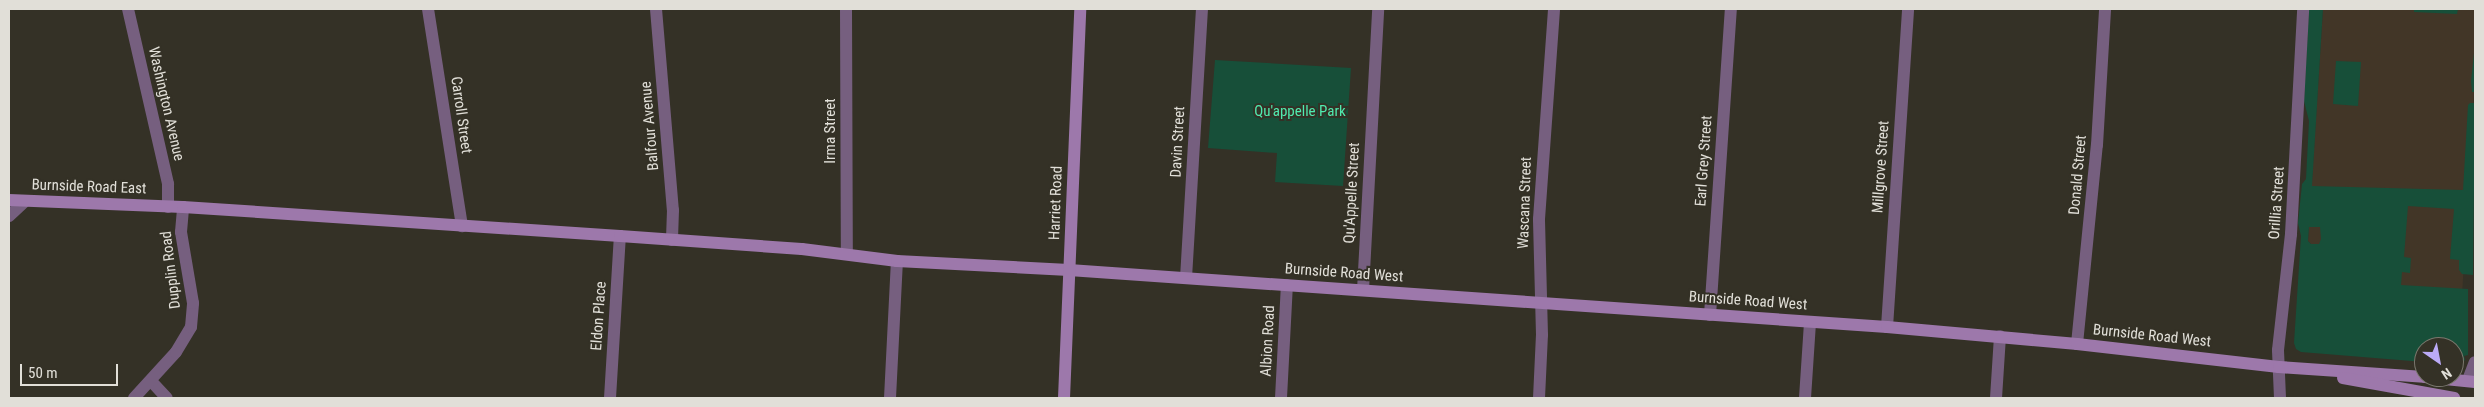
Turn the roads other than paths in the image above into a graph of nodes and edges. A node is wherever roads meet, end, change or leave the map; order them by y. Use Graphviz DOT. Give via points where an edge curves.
graph roads {
  1 [pos="128,9"];
  2 [pos="428,9"];
  3 [pos="656,9"];
  4 [pos="846,9"];
  5 [pos="1080,9"];
  6 [pos="1202,9"];
  7 [pos="1378,9"];
  8 [pos="1554,9"];
  9 [pos="1731,9"];
  10 [pos="1908,9"];
  11 [pos="2106,9"];
  12 [pos="2303,9"];
  13 [pos="9,200"];
  14 [pos="25,200"];
  15 [pos="168,207"];
  16 [pos="183,208"];
  17 [pos="9,216"];
  18 [pos="462,226"];
  19 [pos="620,236"];
  20 [pos="672,240"];
  21 [pos="847,254"];
  22 [pos="897,260"];
  23 [pos="1069,270"];
  24 [pos="1186,278"];
  25 [pos="1287,285"];
  26 [pos="1363,290"];
  27 [pos="1540,303"];
  28 [pos="1710,315"];
  29 [pos="1810,322"];
  30 [pos="1887,327"];
  31 [pos="2000,336"];
  32 [pos="2077,344"];
  33 [pos="2475,362"];
  34 [pos="2279,367"];
  35 [pos="2414,376"];
  36 [pos="151,381"];
  37 [pos="2472,381"];
  38 [pos="134,398"];
  39 [pos="167,398"];
  40 [pos="610,398"];
  41 [pos="890,398"];
  42 [pos="1064,398"];
  43 [pos="1280,398"];
  44 [pos="1539,398"];
  45 [pos="1805,398"];
  46 [pos="1996,398"];
  47 [pos="2280,398"];
  48 [pos="2454,398"];
  1 -- 15 [label="street, Washington Avenue" via="168,184"];
  2 -- 18 [label="street, Carroll Street"];
  3 -- 20 [label="street, Balfour Avenue" via="673,210"];
  4 -- 21 [label="street, Irma Street"];
  5 -- 23 [label="main road, Harriet Road"];
  6 -- 24 [label="street, Davin Street"];
  7 -- 26 [label="street, Qu'Appelle Street"];
  8 -- 27 [label="street, Wascana Street" via="1539,219"];
  9 -- 28 [label="street, Earl Grey Street"];
  10 -- 30 [label="street, Millgrove Street"];
  11 -- 32 [label="street, Donald Street" via="2097,146"];
  12 -- 34 [label="street, Orillia Street" via="2291,234 2278,350"];
  13 -- 14 [label="main road, Burnside Road East"];
  14 -- 15 [label="main road, Burnside Road East"];
  14 -- 17 [label="street"];
  15 -- 16 [label="main road, Burnside Road East"];
  16 -- 18 [label="main road, Burnside Road East"];
  16 -- 36 [label="street, Dupplin Road" via="181,232 193,315 187,337"];
  18 -- 19 [label="main road, Burnside Road East"];
  19 -- 20 [label="main road, Burnside Road West"];
  19 -- 40 [label="street, Eldon Place"];
  20 -- 21 [label="main road, Burnside Road West"];
  21 -- 22 [label="main road, Burnside Road West"];
  22 -- 23 [label="main road, Burnside Road West"];
  22 -- 41 [label="street"];
  23 -- 24 [label="main road, Burnside Road West"];
  23 -- 42 [label="main road, Harriet Road"];
  24 -- 25 [label="main road, Burnside Road West"];
  25 -- 26 [label="main road, Burnside Road West"];
  25 -- 43 [label="street, Albion Road"];
  26 -- 27 [label="main road, Burnside Road West"];
  27 -- 28 [label="main road, Burnside Road West"];
  27 -- 44 [label="street, Wascana Street"];
  28 -- 29 [label="main road, Burnside Road West"];
  29 -- 30 [label="main road, Burnside Road West"];
  29 -- 45 [label="street"];
  30 -- 31 [label="main road, Burnside Road West"];
  31 -- 32 [label="main road, Burnside Road West"];
  31 -- 46 [label="street"];
  32 -- 34 [label="main road, Burnside Road West"];
  33 -- 37 [label="street"];
  34 -- 35 [label="main road, Burnside Road West"];
  34 -- 47 [label="street, Orillia Street"];
  34 -- 48 [label="main road"];
  36 -- 38 [label="street, Dupplin Road"];
  36 -- 39 [label="street"];
}
